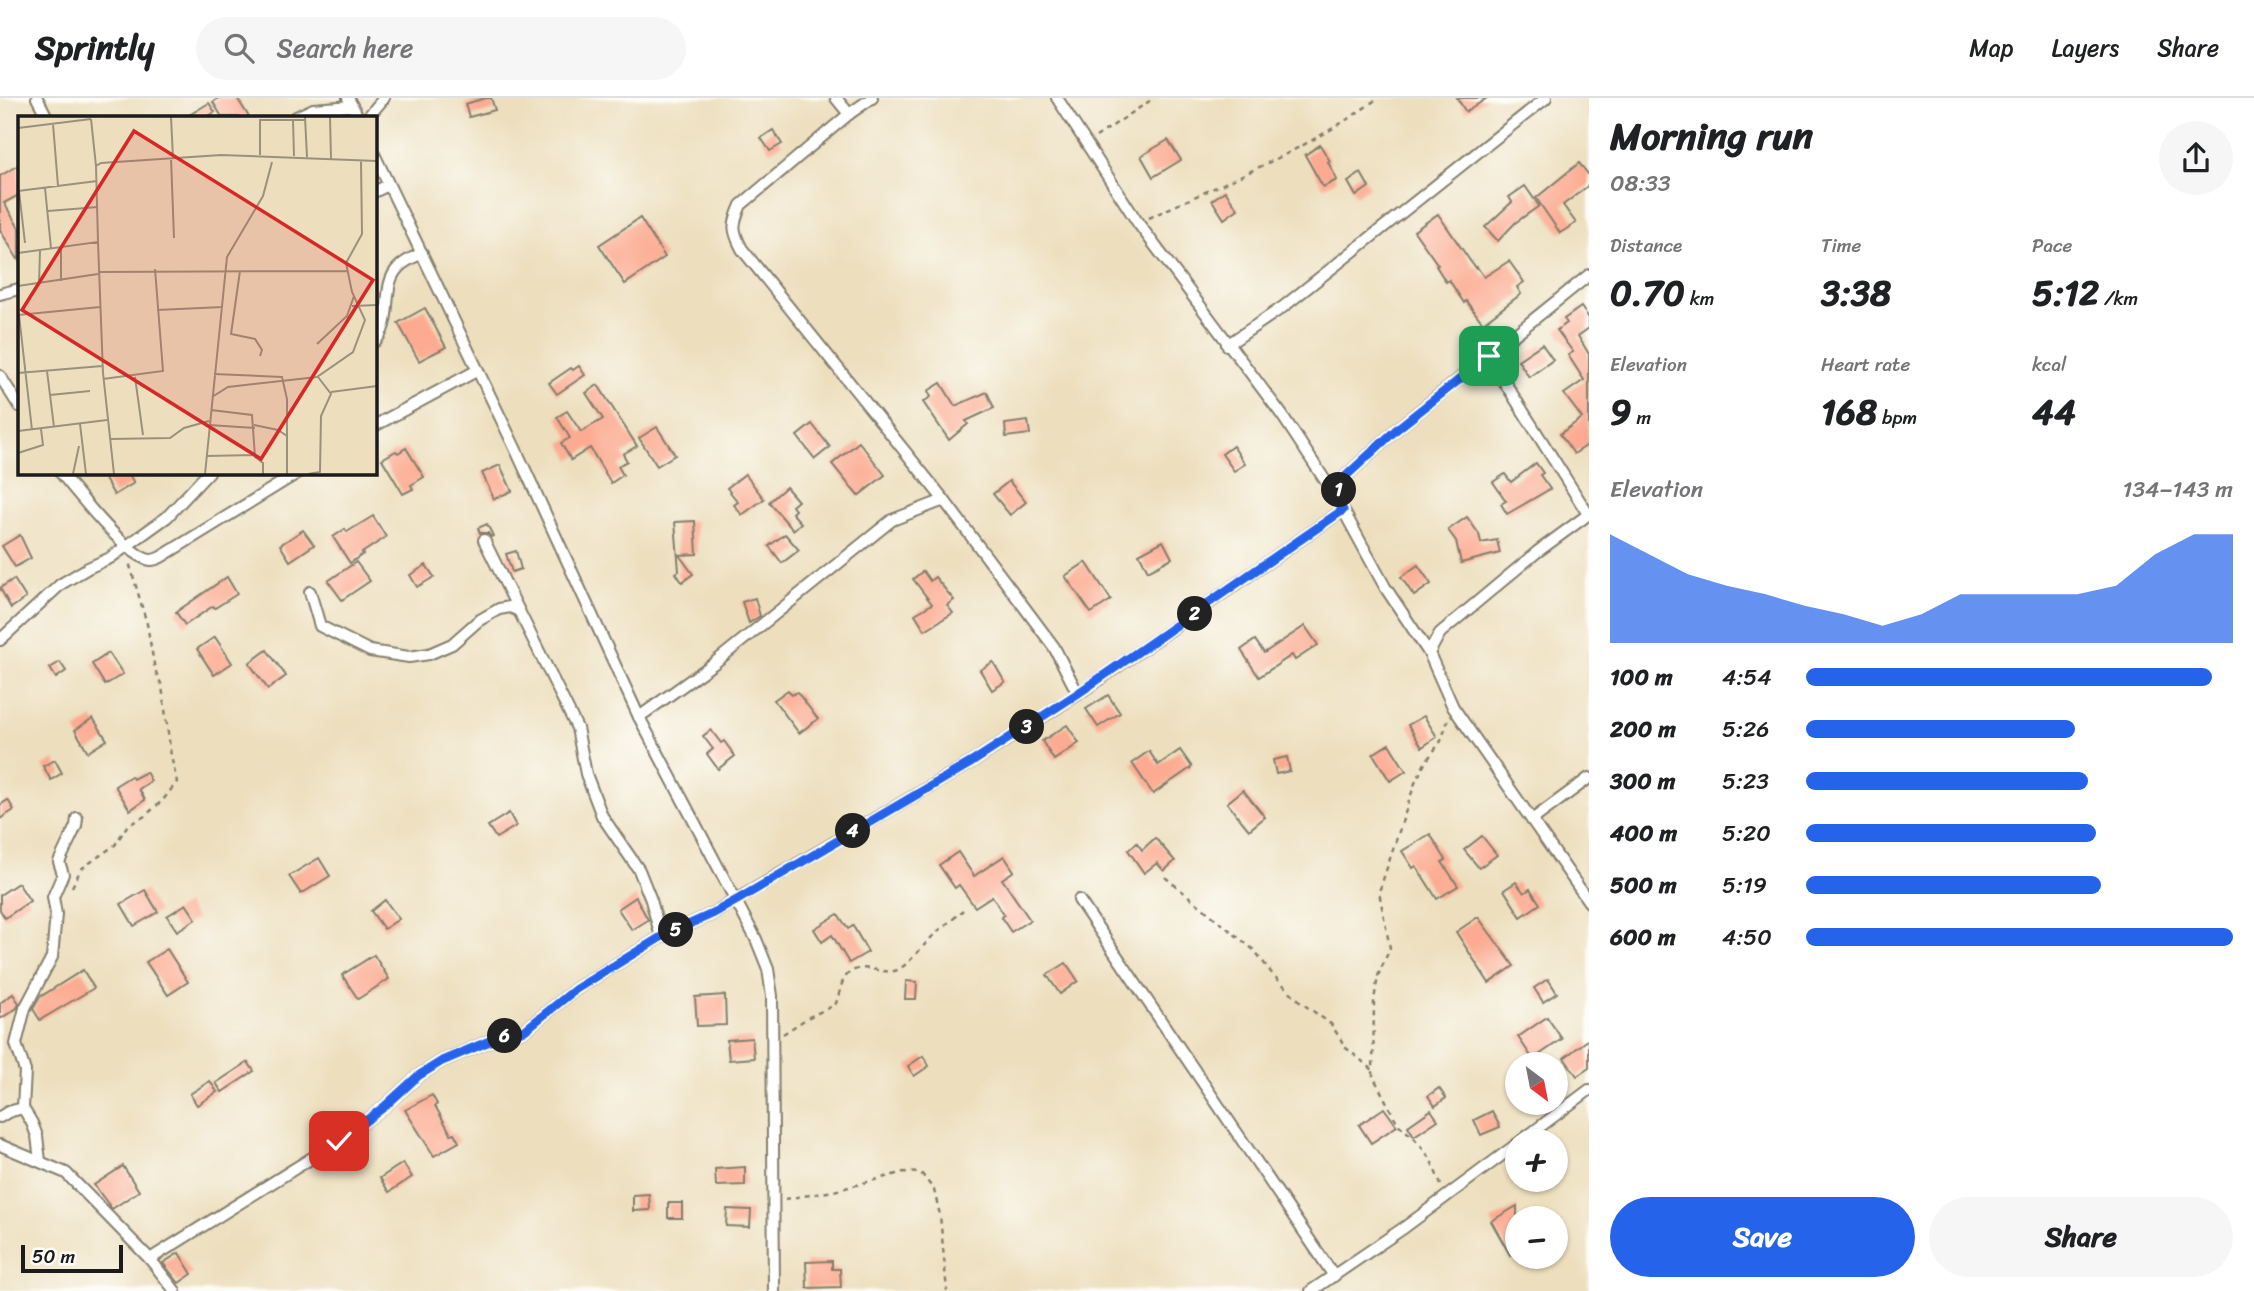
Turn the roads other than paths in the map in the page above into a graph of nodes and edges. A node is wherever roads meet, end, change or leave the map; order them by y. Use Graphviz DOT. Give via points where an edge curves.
graph roads {
  1 [pos="384,98"];
  2 [pos="836,98"];
  3 [pos="872,98"];
  4 [pos="1057,98"];
  5 [pos="1546,98"];
  6 [pos="350,102"];
  7 [pos="849,114"];
  8 [pos="298,116"];
  9 [pos="369,116"];
  10 [pos="376,158"];
  11 [pos="388,185"];
  12 [pos="376,191"];
  13 [pos="422,253"];
  14 [pos="1589,275"];
  15 [pos="18,289"];
  16 [pos="0,294"];
  17 [pos="376,340"];
  18 [pos="1227,345"];
  19 [pos="1489,356"];
  20 [pos="478,370"];
  21 [pos="0,376"];
  22 [pos="18,404"];
  23 [pos="376,425"];
  24 [pos="62,474"];
  25 [pos="207,474"];
  26 [pos="296,474"];
  27 [pos="1335,497"];
  28 [pos="944,500"];
  29 [pos="1343,510"];
  30 [pos="1589,514"];
  31 [pos="484,540"];
  32 [pos="127,548"];
  33 [pos="310,592"];
  34 [pos="519,611"];
  35 [pos="0,640"];
  36 [pos="1429,653"];
  37 [pos="1077,694"];
  38 [pos="639,717"];
  39 [pos="1589,778"];
  40 [pos="77,818"];
  41 [pos="1532,820"];
  42 [pos="737,900"];
  43 [pos="1079,900"];
  44 [pos="1589,902"];
  45 [pos="661,937"];
  46 [pos="1589,1090"];
  47 [pos="23,1108"];
  48 [pos="0,1117"];
  49 [pos="1536,1129"];
  50 [pos="0,1145"];
  51 [pos="1505,1153"];
  52 [pos="40,1161"];
  53 [pos="150,1259"];
  54 [pos="1334,1276"];
  55 [pos="1325,1287"];
  56 [pos="175,1291"];
  57 [pos="774,1291"];
  58 [pos="1311,1291"];
  1 -- 9 [label="street"];
  2 -- 7 [label="street"];
  3 -- 7 [label="street"];
  4 -- 18 [label="street" via="1138,223"];
  5 -- 18 [label="street" via="1283,307"];
  6 -- 8 [label="street"];
  7 -- 28 [label="street" via="741,205 733,231 742,249"];
  10 -- 11 [label="street"];
  11 -- 12 [label="street"];
  11 -- 13 [label="street"];
  13 -- 17 [label="street" via="391,275 383,328"];
  13 -- 20 [label="street"];
  14 -- 19 [label="street"];
  15 -- 16 [label="street"];
  18 -- 27 [label="street" via="1282,415"];
  19 -- 27 [label="street" via="1397,429 1346,476"];
  19 -- 30 [label="street"];
  20 -- 23 [label="street"];
  20 -- 38 [label="street"];
  21 -- 22 [label="street"];
  24 -- 32 [label="street"];
  25 -- 32 [label="street" via="167,517"];
  26 -- 32 [label="street" via="161,557 152,560"];
  27 -- 29 [label="street"];
  28 -- 37 [label="street" via="1054,647"];
  28 -- 38 [label="street" via="892,520 713,664"];
  29 -- 36 [label="street" via="1385,587"];
  29 -- 37 [label="street"];
  30 -- 36 [label="street" via="1440,633"];
  31 -- 34 [label="street"];
  32 -- 35 [label="street" via="61,584"];
  33 -- 34 [label="street" via="320,626 370,651 409,657 452,644 499,609"];
  34 -- 45 [label="street" via="577,728 586,774 602,816 639,870"];
  36 -- 41 [label="street" via="1453,707"];
  37 -- 42 [label="street" via="972,762"];
  38 -- 42 [label="street"];
  39 -- 41 [label="street"];
  40 -- 47 [label="street" via="59,862 63,874 53,897 57,914 52,957 25,1008 16,1044 25,1071"];
  41 -- 44 [label="street"];
  42 -- 45 [label="street"];
  42 -- 57 [label="street" via="768,969 772,996"];
  43 -- 54 [label="street"];
  45 -- 53 [label="street" via="576,989 525,1030 442,1061 418,1076 339,1141"];
  46 -- 49 [label="street"];
  47 -- 48 [label="street"];
  47 -- 52 [label="street" via="37,1136"];
  50 -- 52 [label="street"];
  51 -- 54 [label="street"];
  52 -- 53 [label="street" via="66,1173"];
  53 -- 56 [label="street"];
  54 -- 55 [label="street"];
  55 -- 58 [label="street"];
}
